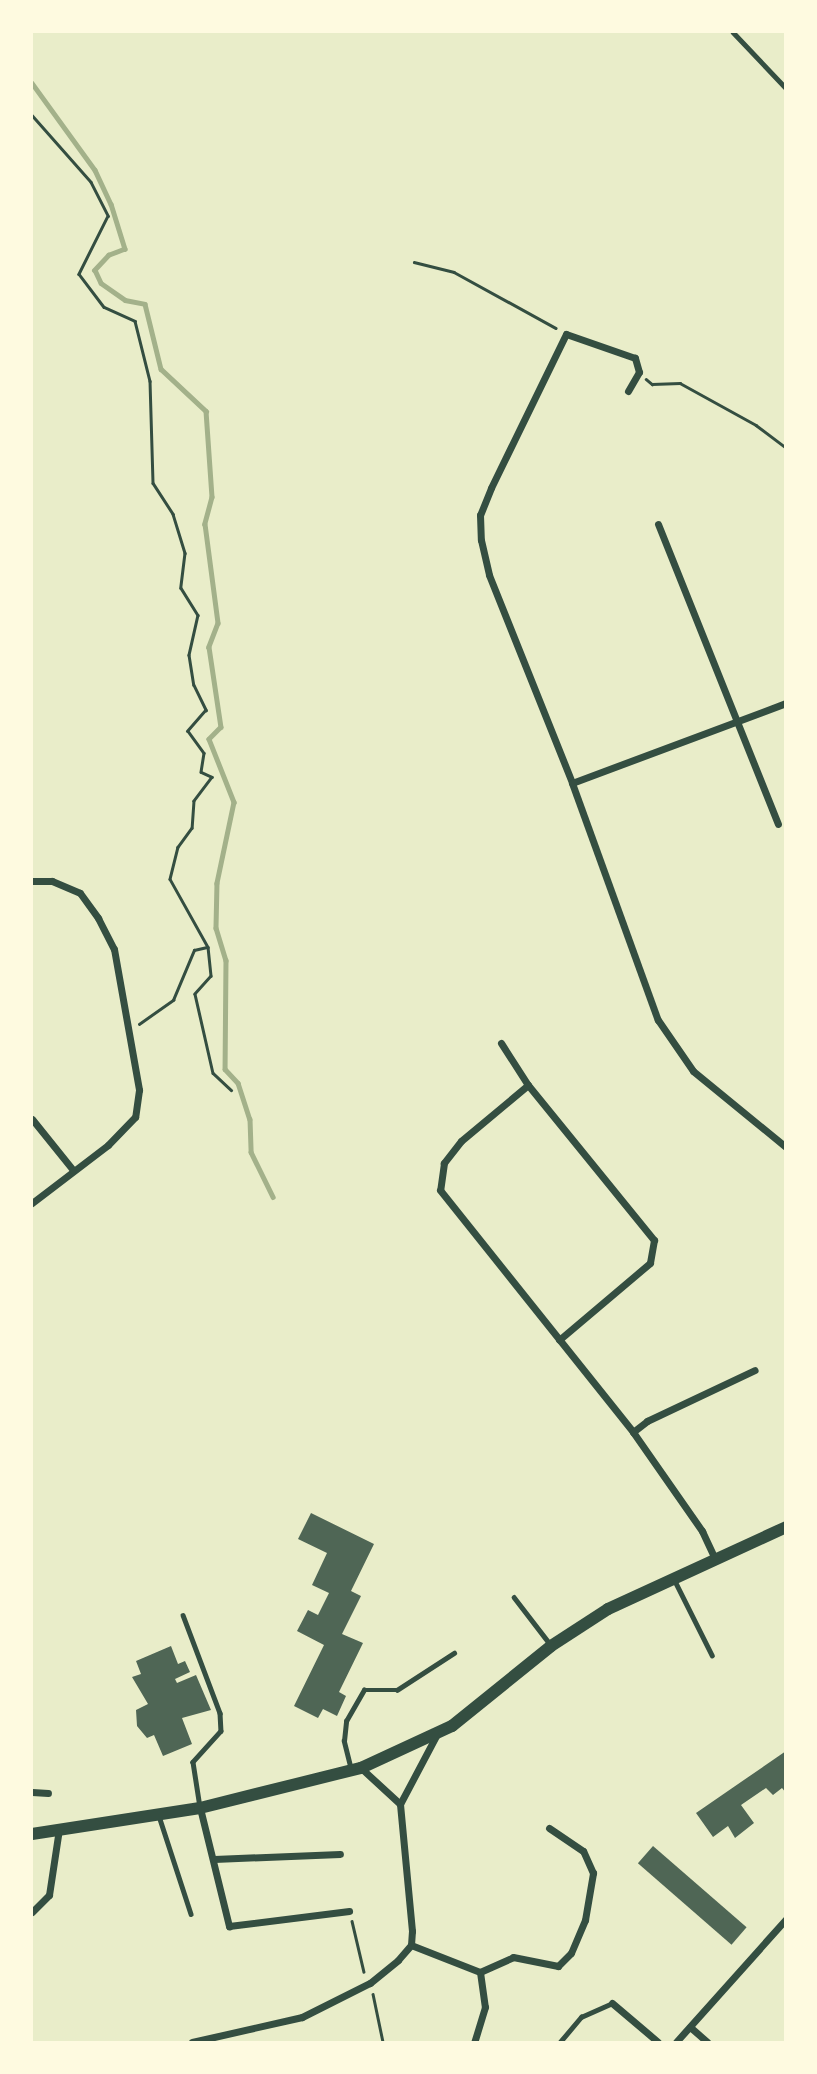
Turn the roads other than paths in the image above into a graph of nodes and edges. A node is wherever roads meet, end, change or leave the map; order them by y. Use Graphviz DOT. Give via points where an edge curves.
graph roads {
  1 [pos="733,32"];
  2 [pos="786,88"];
  3 [pos="628,391"];
  4 [pos="658,524"];
  5 [pos="786,703"];
  6 [pos="734,721"];
  7 [pos="572,783"];
  8 [pos="778,824"];
  9 [pos="32,881"];
  10 [pos="501,1043"];
  11 [pos="528,1085"];
  12 [pos="32,1119"];
  13 [pos="786,1147"];
  14 [pos="73,1170"];
  15 [pos="32,1203"];
  16 [pos="559,1340"];
  17 [pos="755,1370"];
  18 [pos="633,1433"];
  19 [pos="786,1527"];
  20 [pos="714,1557"];
  21 [pos="673,1577"];
  22 [pos="514,1597"];
  23 [pos="183,1615"];
  24 [pos="551,1646"];
  25 [pos="454,1653"];
  26 [pos="712,1655"];
  27 [pos="437,1733"];
  28 [pos="356,1769"];
  29 [pos="32,1792"];
  30 [pos="48,1793"];
  31 [pos="400,1804"];
  32 [pos="200,1808"];
  33 [pos="159,1815"];
  34 [pos="59,1828"];
  35 [pos="550,1828"];
  36 [pos="32,1834"];
  37 [pos="340,1854"];
  38 [pos="214,1858"];
  39 [pos="349,1911"];
  40 [pos="32,1912"];
  41 [pos="191,1914"];
  42 [pos="786,1919"];
  43 [pos="411,1945"];
  44 [pos="480,1972"];
  45 [pos="612,2003"];
  46 [pos="690,2027"];
  47 [pos="192,2042"];
  48 [pos="474,2042"];
  49 [pos="559,2042"];
  50 [pos="658,2042"];
  51 [pos="676,2042"];
  52 [pos="707,2042"];
  1 -- 2 [label="lane"];
  3 -- 7 [label="street" via="639,372 635,358 566,334 480,515 489,575"];
  4 -- 6 [label="street"];
  5 -- 6 [label="street"];
  6 -- 7 [label="street"];
  6 -- 8 [label="street"];
  7 -- 13 [label="street" via="658,1020 694,1071"];
  9 -- 14 [label="street" via="52,881 80,893 98,918 114,949 131,1030 139,1090 135,1117 108,1145"];
  10 -- 11 [label="street"];
  11 -- 16 [label="street" via="461,1142 444,1163 440,1190"];
  11 -- 16 [label="street" via="654,1241 650,1263"];
  12 -- 14 [label="street"];
  14 -- 15 [label="street"];
  16 -- 18 [label="street"];
  17 -- 18 [label="street" via="647,1420"];
  18 -- 20 [label="street" via="702,1531"];
  19 -- 20 [label="street"];
  20 -- 21 [label="street"];
  21 -- 24 [label="street" via="608,1609"];
  21 -- 26 [label="lane"];
  22 -- 24 [label="lane"];
  23 -- 32 [label="lane" via="220,1713 221,1731 193,1762"];
  24 -- 27 [label="street" via="452,1726"];
  25 -- 28 [label="lane" via="397,1690 364,1690 346,1721 344,1741"];
  27 -- 28 [label="street"];
  27 -- 31 [label="street"];
  28 -- 31 [label="street"];
  28 -- 32 [label="street"];
  29 -- 30 [label="street"];
  31 -- 43 [label="street"];
  32 -- 33 [label="street"];
  32 -- 38 [label="street"];
  33 -- 34 [label="street"];
  33 -- 41 [label="lane"];
  34 -- 36 [label="street"];
  34 -- 40 [label="street" via="50,1895"];
  35 -- 44 [label="street" via="583,1851 593,1873 585,1920 571,1953 558,1966 513,1957"];
  37 -- 38 [label="street"];
  38 -- 39 [label="street" via="229,1926"];
  42 -- 46 [label="street"];
  43 -- 44 [label="street"];
  43 -- 47 [label="street" via="370,1983 302,2017"];
  44 -- 48 [label="street" via="485,2007"];
  45 -- 49 [label="lane" via="581,2017"];
  45 -- 50 [label="street"];
  46 -- 51 [label="street"];
  46 -- 52 [label="street"];
}
